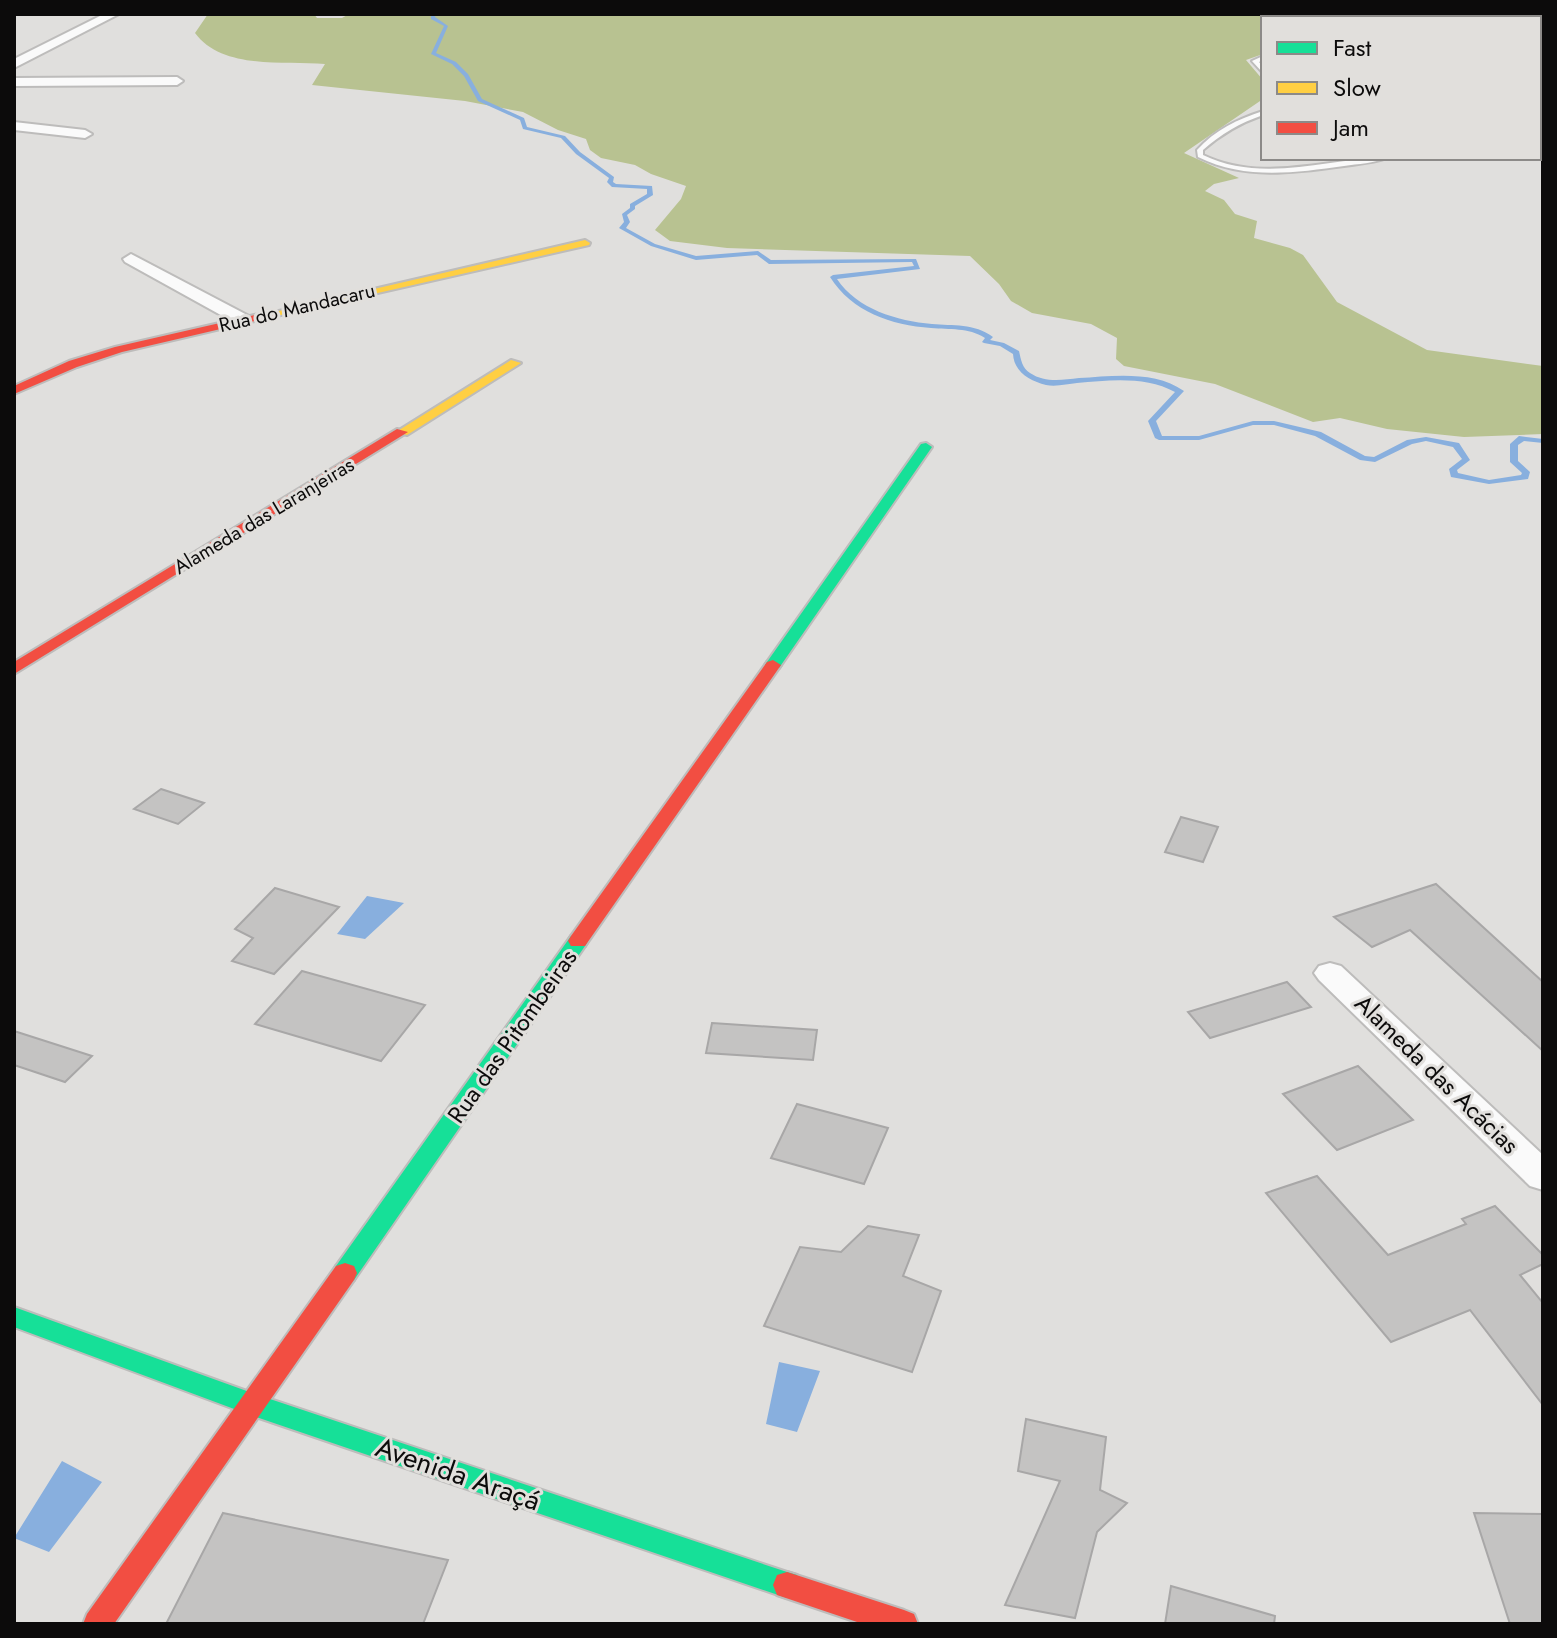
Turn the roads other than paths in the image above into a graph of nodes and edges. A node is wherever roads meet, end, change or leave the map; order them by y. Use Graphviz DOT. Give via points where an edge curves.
graph roads {
  1 [pos="113,14"];
  2 [pos="1435,14"];
  3 [pos="1509,16"];
  4 [pos="14,64"];
  5 [pos="177,81"];
  6 [pos="14,82"];
  7 [pos="1261,115"];
  8 [pos="14,126"];
  9 [pos="85,134"];
  10 [pos="1364,160"];
  11 [pos="585,243"];
  12 [pos="131,259"];
  13 [pos="243,320"];
  14 [pos="515,363"];
  15 [pos="14,390"];
  16 [pos="926,447"];
  17 [pos="14,669"];
  18 [pos="1330,973"];
  19 [pos="1543,1176"];
  20 [pos="14,1317"];
  21 [pos="253,1405"];
  22 [pos="97,1624"];
  23 [pos="904,1624"];
  1 -- 4 [label="street"];
  2 -- 3 [label="lane"];
  5 -- 6 [label="street"];
  7 -- 10 [label="lane" via="1239,120 1209,140 1200,156 1234,169 1261,171"];
  8 -- 9 [label="street"];
  11 -- 13 [label="street, Rua do Mandacaru"];
  12 -- 13 [label="street"];
  13 -- 15 [label="street, Rua do Mandacaru" via="91,357"];
  14 -- 17 [label="street, Alameda das Laranjeiras"];
  16 -- 21 [label="street, Rua das Pitombeiras"];
  18 -- 19 [label="street, Alameda das Acácias"];
  20 -- 21 [label="street, Avenida Araçá"];
  21 -- 22 [label="street, Rua das Pitombeiras"];
  21 -- 23 [label="street, Avenida Araçá"];
}
